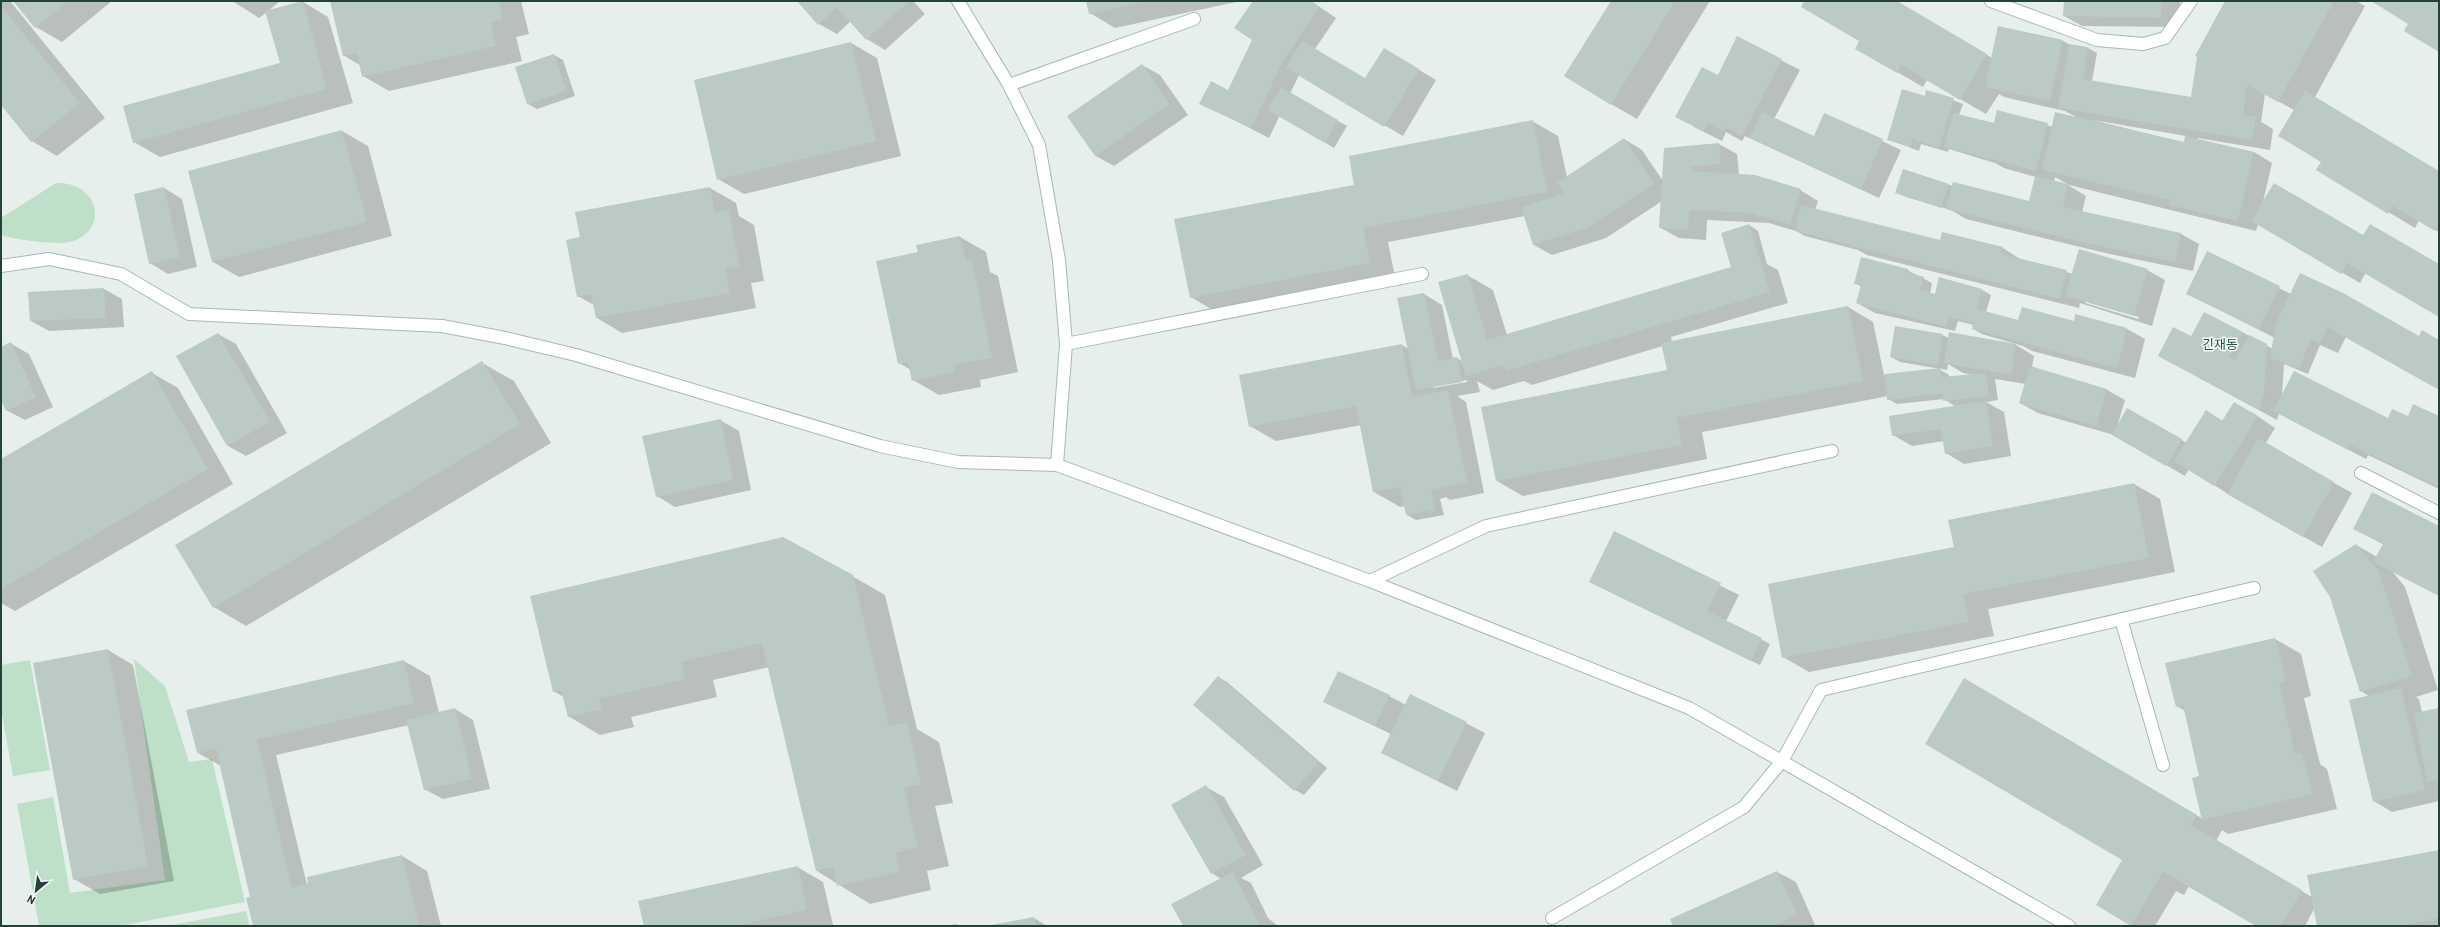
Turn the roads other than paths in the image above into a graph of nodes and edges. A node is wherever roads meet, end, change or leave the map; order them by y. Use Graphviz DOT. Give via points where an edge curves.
graph roads {
  1 [pos="958,1"];
  2 [pos="1991,1"];
  3 [pos="2191,1"];
  4 [pos="1194,20"];
  5 [pos="1009,85"];
  6 [pos="1,266"];
  7 [pos="1422,274"];
  8 [pos="1066,344"];
  9 [pos="1832,452"];
  10 [pos="1057,465"];
  11 [pos="2361,473"];
  12 [pos="2439,513"];
  13 [pos="1370,581"];
  14 [pos="2254,588"];
  15 [pos="2121,619"];
  16 [pos="1782,761"];
  17 [pos="2163,765"];
  18 [pos="1552,918"];
  19 [pos="2069,926"];
  1 -- 5 [label="street"];
  2 -- 3 [label="street" via="2097,40 2143,44 2165,38"];
  4 -- 5 [label="street"];
  5 -- 8 [label="street" via="1039,145 1060,260"];
  6 -- 10 [label="street" via="49,259 121,274 190,314 442,326 576,355 880,446 958,462"];
  7 -- 8 [label="street"];
  8 -- 10 [label="street"];
  9 -- 13 [label="street" via="1486,526"];
  10 -- 13 [label="street"];
  11 -- 12 [label="street"];
  13 -- 16 [label="street" via="1689,708"];
  14 -- 15 [label="street"];
  15 -- 16 [label="street" via="1821,690"];
  15 -- 17 [label="street"];
  16 -- 18 [label="street" via="1744,807"];
  16 -- 19 [label="street"];
}
